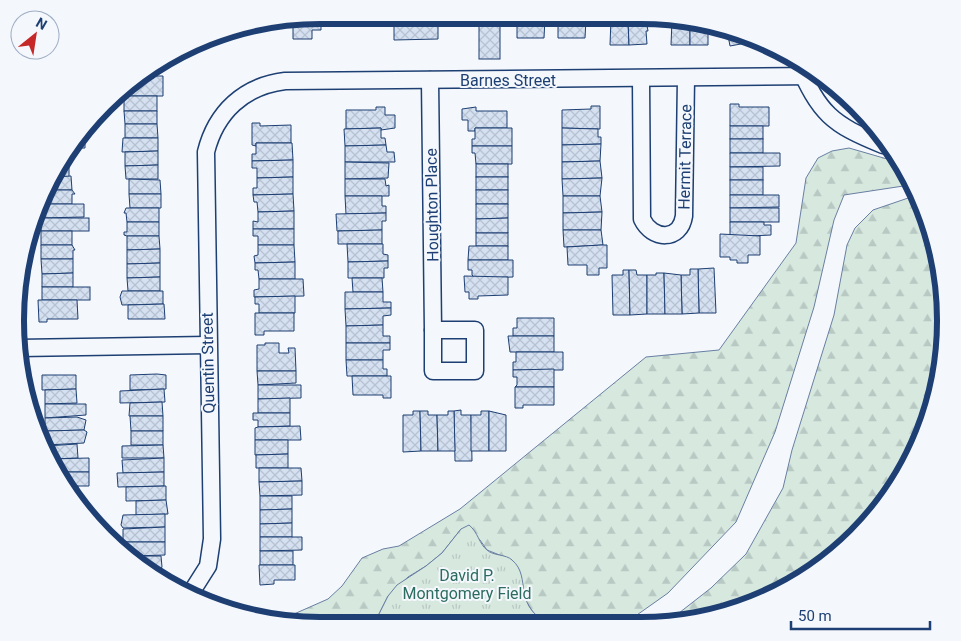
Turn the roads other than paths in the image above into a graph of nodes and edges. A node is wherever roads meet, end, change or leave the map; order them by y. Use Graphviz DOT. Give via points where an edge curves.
graph roads {
  1 [pos="809,77"];
  2 [pos="686,78"];
  3 [pos="811,78"];
  4 [pos="641,79"];
  5 [pos="430,80"];
  6 [pos="215,126"];
  7 [pos="878,143"];
  8 [pos="433,330"];
  9 [pos="208,345"];
  10 [pos="25,348"];
  11 [pos="194,589"];
  1 -- 2 [label="street, Barnes Street"];
  2 -- 4 [label="street, Barnes Street"];
  2 -- 4 [label="street, Hermit Terrace" via="683,226 666,235 653,232 642,219"];
  3 -- 7 [label="street" via="818,103 831,118"];
  4 -- 5 [label="street, Barnes Street"];
  5 -- 6 [label="street, Barnes Street" via="272,83 259,86 237,99"];
  5 -- 8 [label="street, Houghton Place"];
  6 -- 9 [label="street, Quentin Street" via="205,166"];
  9 -- 10 [label="street"];
  9 -- 11 [label="street, Quentin Street" via="211,553 203,577"];
}
